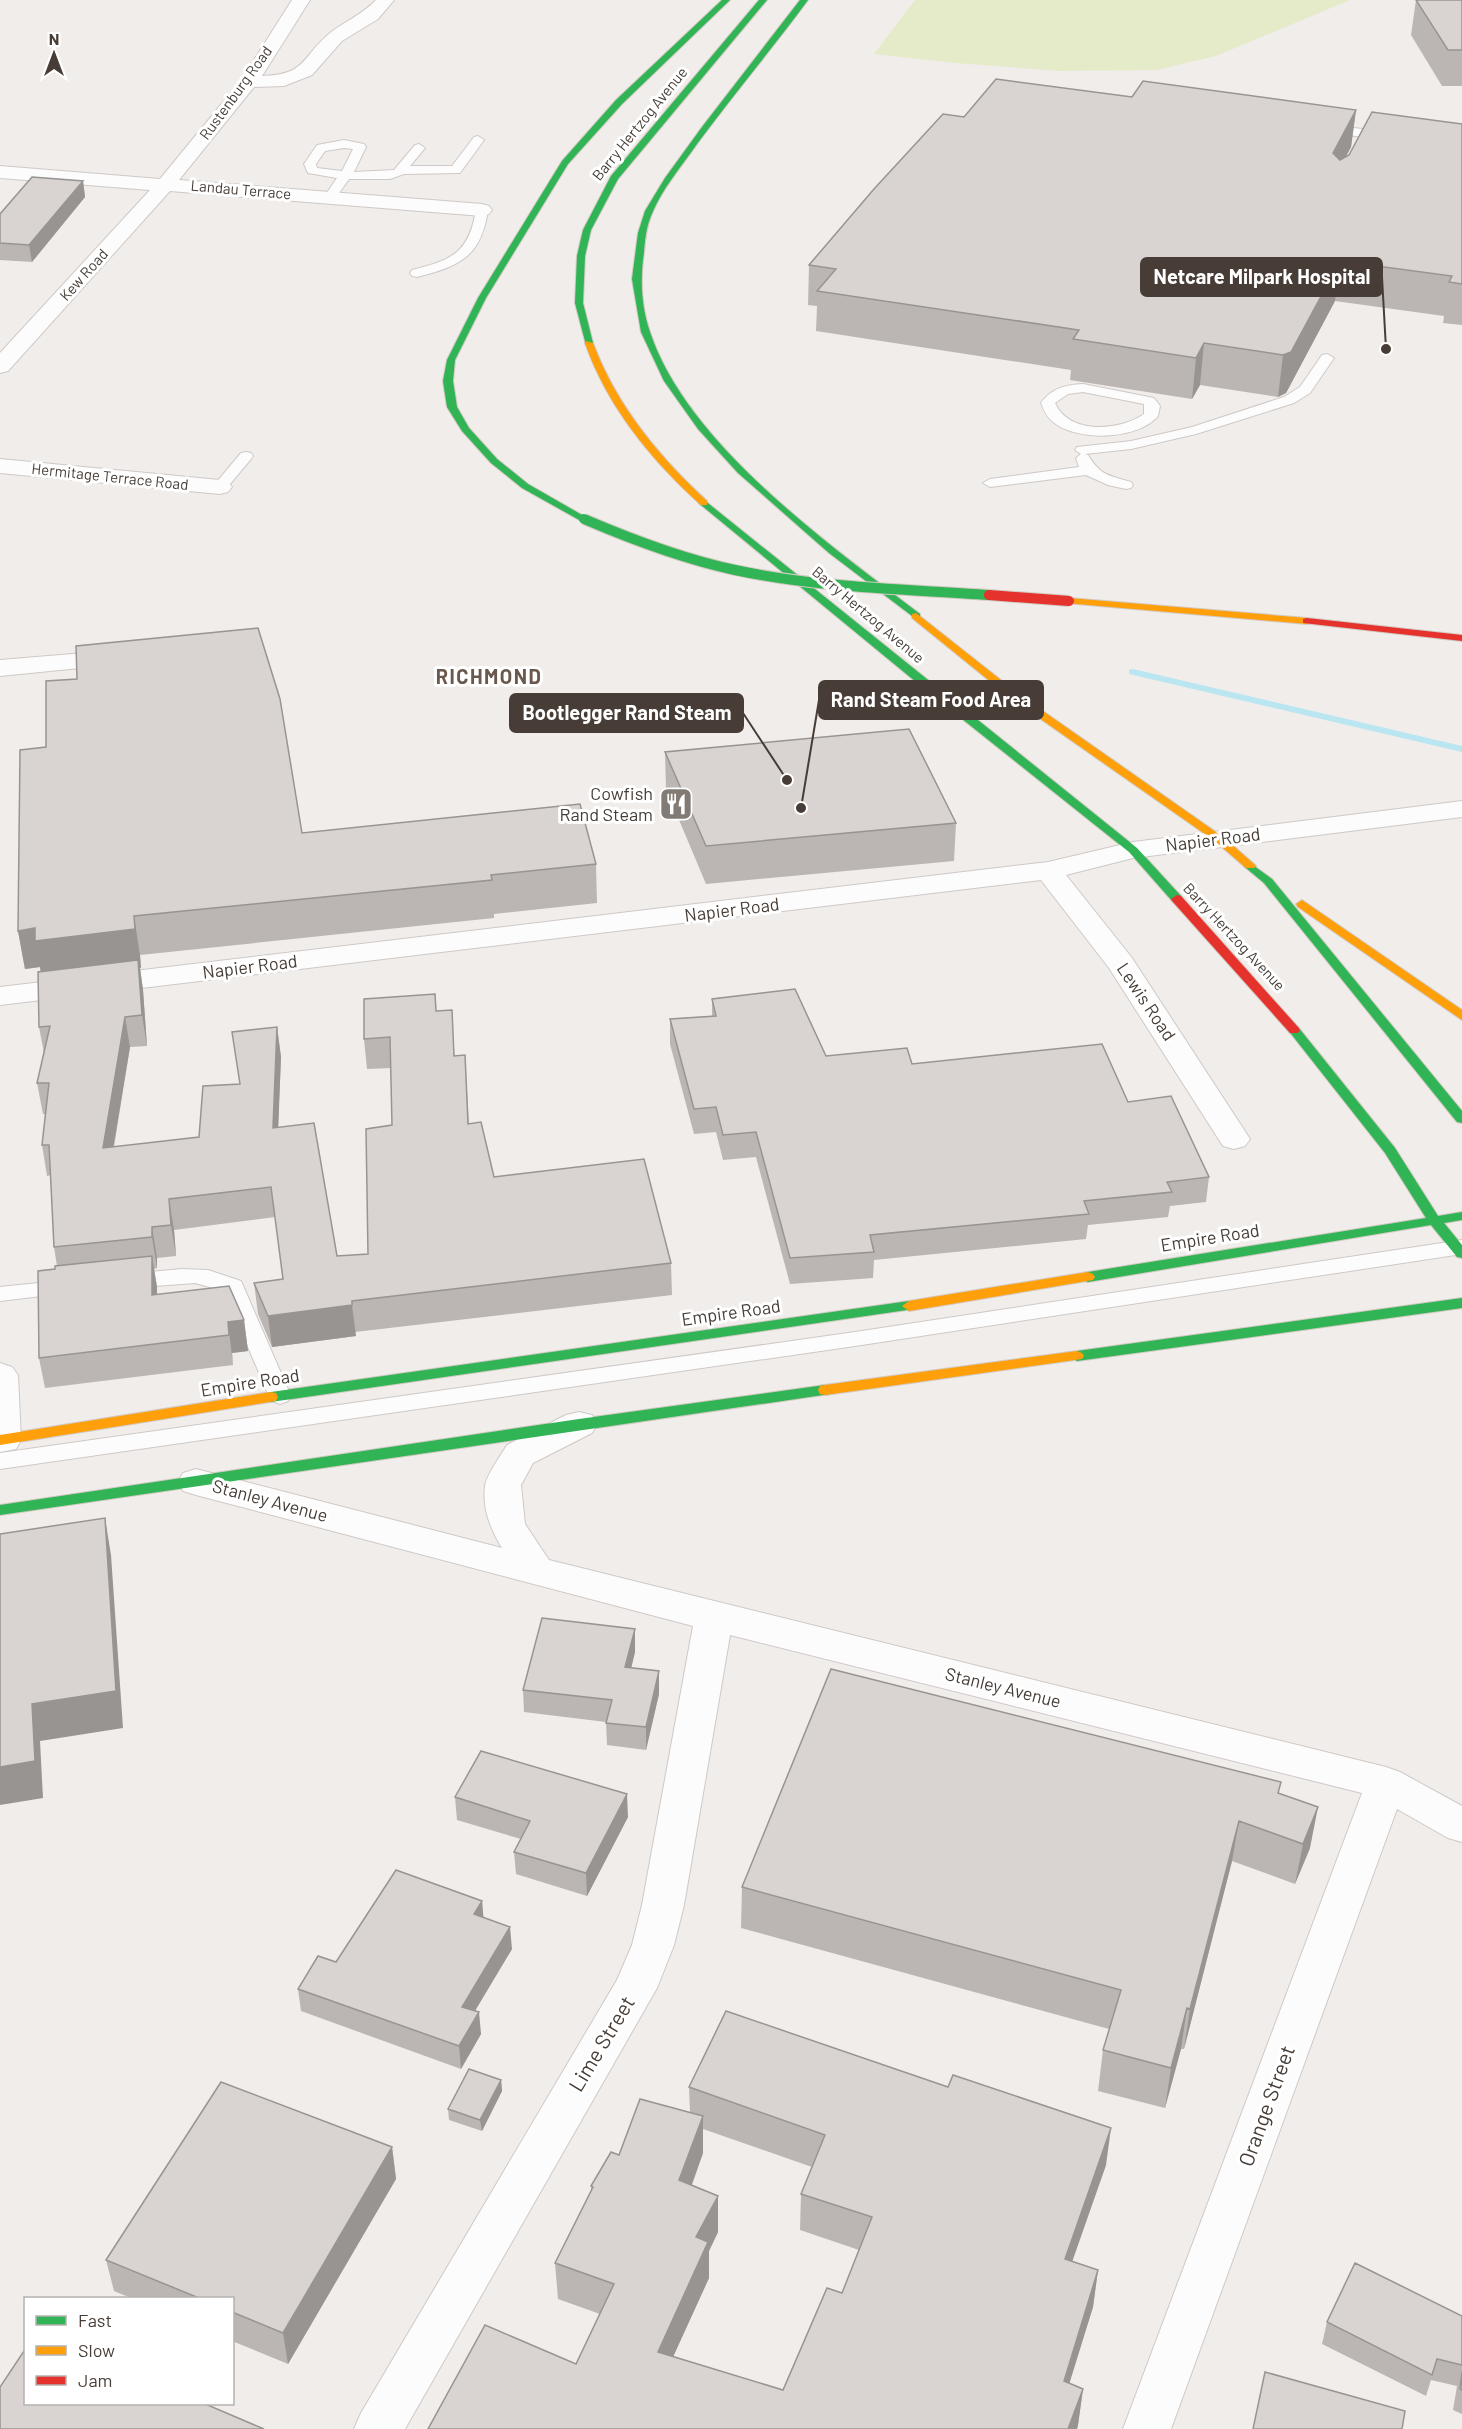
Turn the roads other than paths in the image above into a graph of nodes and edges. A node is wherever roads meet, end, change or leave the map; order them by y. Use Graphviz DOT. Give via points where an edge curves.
graph roads {
  1 [pos="301,0"];
  2 [pos="385,0"];
  3 [pos="726,0"];
  4 [pos="763,0"];
  5 [pos="804,0"];
  6 [pos="249,82"];
  7 [pos="1310,127"];
  8 [pos="1404,138"];
  9 [pos="478,140"];
  10 [pos="418,148"];
  11 [pos="401,170"];
  12 [pos="0,172"];
  13 [pos="368,175"];
  14 [pos="167,183"];
  15 [pos="330,197"];
  16 [pos="351,199"];
  17 [pos="482,210"];
  18 [pos="417,273"];
  19 [pos="1327,358"];
  20 [pos="0,366"];
  21 [pos="1088,432"];
  22 [pos="1082,450"];
  23 [pos="246,456"];
  24 [pos="0,466"];
  25 [pos="1088,470"];
  26 [pos="990,483"];
  27 [pos="1126,485"];
  28 [pos="220,488"];
  29 [pos="1462,638"];
  30 [pos="140,656"];
  31 [pos="0,668"];
  32 [pos="1462,808"];
  33 [pos="1219,839"];
  34 [pos="1133,850"];
  35 [pos="1048,871"];
  36 [pos="1268,880"];
  37 [pos="0,996"];
  38 [pos="1462,1016"];
  39 [pos="1462,1119"];
  40 [pos="1234,1139"];
  41 [pos="1462,1215"];
  42 [pos="1434,1220"];
  43 [pos="1460,1249"];
  44 [pos="107,1283"];
  45 [pos="83,1286"];
  46 [pos="0,1294"];
  47 [pos="1462,1302"];
  48 [pos="0,1375"];
  49 [pos="280,1396"];
  50 [pos="579,1424"];
  51 [pos="1,1447"];
  52 [pos="196,1482"];
  53 [pos="0,1510"];
  54 [pos="536,1571"];
  55 [pos="714,1617"];
  56 [pos="1386,1783"];
  57 [pos="1462,1826"];
  58 [pos="378,2429"];
  59 [pos="1148,2429"];
  1 -- 6 [label="street, Rustenburg Road"];
  2 -- 6 [label="street" via="372,15 336,37 306,71 284,81"];
  3 -- 29 [label="main road, bridge" via="619,102 565,163 482,298 452,360 448,381 452,407 465,429 494,461 525,486 584,519 635,541 735,570 792,580 1328,623"];
  4 -- 34 [label="main road, Barry Hertzog Avenue" via="629,160 602,198 587,230 581,256 579,303 591,350 635,429 659,460 697,497"];
  5 -- 33 [label="main road, Barry Hertzog Avenue" via="717,111 648,213 636,281 640,313 658,363 732,464 772,501 1016,697"];
  6 -- 14 [label="street, Rustenburg Road"];
  7 -- 8 [label="lane" via="1366,138"];
  9 -- 11 [label="lane" via="456,170"];
  10 -- 11 [label="lane"];
  11 -- 13 [label="lane" via="393,175"];
  12 -- 14 [label="street, Landau Terrace"];
  13 -- 15 [label="lane" via="348,174"];
  13 -- 16 [label="lane"];
  14 -- 15 [label="street, Landau Terrace"];
  14 -- 20 [label="street, Kew Road"];
  15 -- 16 [label="street, Landau Terrace"];
  16 -- 17 [label="street, Landau Terrace"];
  17 -- 18 [label="lane" via="478,234 467,251 453,263"];
  19 -- 22 [label="lane" via="1305,390 1289,400 1196,430 1131,445"];
  21 -- 21 [label="lane" via="1061,421 1049,410 1053,396 1065,390 1098,389 1149,401 1153,406 1151,416 1134,427"];
  21 -- 22 [label="lane"];
  22 -- 25 [label="lane"];
  23 -- 28 [label="lane"];
  24 -- 28 [label="street, Hermitage Terrace Road"];
  25 -- 26 [label="lane"];
  25 -- 27 [label="lane"];
  30 -- 31 [label="street"];
  32 -- 33 [label="street, Napier Road"];
  33 -- 34 [label="street, Napier Road"];
  33 -- 36 [label="main road, Barry Hertzog Avenue"];
  34 -- 35 [label="street, Napier Road"];
  34 -- 42 [label="main road, Barry Hertzog Avenue" via="1274,1005 1390,1151"];
  35 -- 37 [label="street, Napier Road"];
  35 -- 40 [label="street, Lewis Road" via="1121,964"];
  36 -- 38 [label="main road"];
  36 -- 39 [label="main road, Barry Hertzog Avenue"];
  41 -- 42 [label="main road, Empire Road"];
  42 -- 43 [label="main road, Barry Hertzog Avenue"];
  42 -- 49 [label="main road, Empire Road" via="904,1307"];
  43 -- 51 [label="lane" via="855,1339"];
  44 -- 49 [label="lane" via="191,1274 218,1278 233,1286"];
  45 -- 46 [label="lane"];
  47 -- 50 [label="main road"];
  48 -- 51 [label="street"];
  49 -- 51 [label="main road, Empire Road"];
  50 -- 52 [label="main road"];
  50 -- 54 [label="street" via="520,1454 503,1485 507,1525"];
  52 -- 53 [label="main road, Stanley Avenue"];
  52 -- 54 [label="street, Stanley Avenue"];
  54 -- 55 [label="street, Stanley Avenue"];
  55 -- 56 [label="street, Stanley Avenue"];
  55 -- 58 [label="street, Lime Street" via="653,1945 635,1988"];
  56 -- 57 [label="street, Stanley Avenue"];
  56 -- 59 [label="street, Orange Street"];
}
